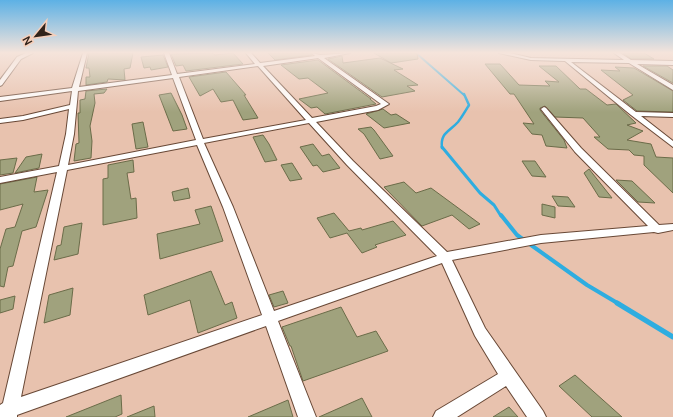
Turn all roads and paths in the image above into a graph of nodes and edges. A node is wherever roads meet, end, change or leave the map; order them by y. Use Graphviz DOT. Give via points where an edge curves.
graph roads {
  1 [pos="9,72"];
  2 [pos="80,72"];
  3 [pos="174,72"];
  4 [pos="202,72"];
  5 [pos="265,72"];
  6 [pos="342,72"];
  7 [pos="581,72"];
  8 [pos="648,72"];
  9 [pos="176,76"];
  10 [pos="0,84"];
  11 [pos="673,88"];
  12 [pos="75,89"];
  13 [pos="0,99"];
  14 [pos="73,106"];
  15 [pos="544,109"];
  16 [pos="633,114"];
  17 [pos="673,115"];
  18 [pos="0,121"];
  19 [pos="312,121"];
  20 [pos="200,142"];
  21 [pos="673,145"];
  22 [pos="63,168"];
  23 [pos="0,180"];
  24 [pos="673,227"];
  25 [pos="658,230"];
  26 [pos="445,257"];
  27 [pos="270,319"];
  28 [pos="508,376"];
  29 [pos="6,413"];
  30 [pos="307,417"];
  31 [pos="442,417"];
  32 [pos="537,417"];
  1 -- 10 [label="street"];
  2 -- 12 [label="street"];
  3 -- 9 [label="street"];
  4 -- 9 [label="street"];
  5 -- 19 [label="street"];
  6 -- 19 [label="street" via="386,104 378,108"];
  7 -- 16 [label="street"];
  8 -- 11 [label="street"];
  9 -- 12 [label="street"];
  9 -- 20 [label="street"];
  12 -- 13 [label="street"];
  12 -- 14 [label="street"];
  14 -- 18 [label="street"];
  14 -- 22 [label="street"];
  15 -- 25 [label="street" via="578,150"];
  16 -- 17 [label="street"];
  16 -- 21 [label="street"];
  19 -- 20 [label="street"];
  19 -- 26 [label="street" via="350,163"];
  20 -- 22 [label="street"];
  20 -- 27 [label="street" via="228,206"];
  22 -- 23 [label="street"];
  22 -- 29 [label="street"];
  24 -- 25 [label="street"];
  25 -- 26 [label="street" via="541,239"];
  26 -- 27 [label="street"];
  26 -- 28 [label="street" via="480,332"];
  27 -- 29 [label="street"];
  27 -- 30 [label="street"];
  28 -- 31 [label="street"];
  28 -- 32 [label="street"];
}
